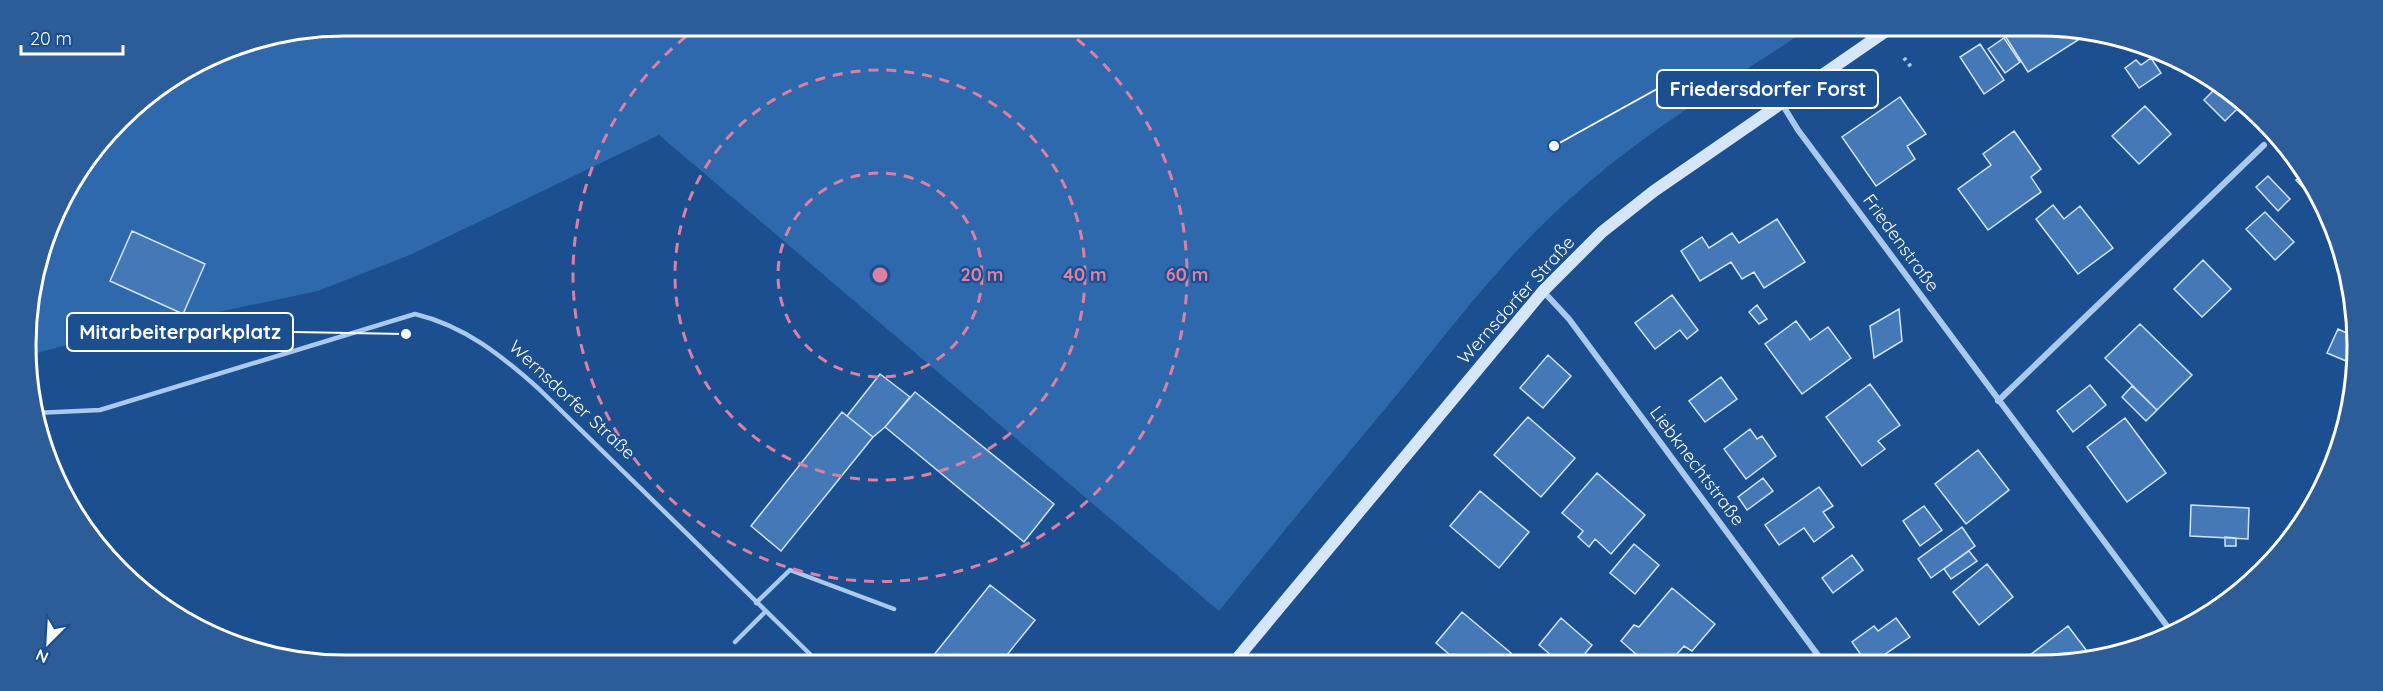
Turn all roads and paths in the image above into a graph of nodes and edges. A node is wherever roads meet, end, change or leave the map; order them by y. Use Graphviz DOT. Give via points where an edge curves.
graph roads {
  1 [pos="1879,36"];
  2 [pos="1904,58"];
  3 [pos="1912,68"];
  4 [pos="1781,102"];
  5 [pos="2264,145"];
  6 [pos="1543,291"];
  7 [pos="1998,401"];
  8 [pos="44,413"];
  9 [pos="756,603"];
  10 [pos="894,609"];
  11 [pos="765,612"];
  12 [pos="2167,626"];
  13 [pos="735,642"];
  14 [pos="811,655"];
  15 [pos="1240,655"];
  16 [pos="1818,655"];
  1 -- 4 [label="main road, Wernsdorfer Straße"];
  2 -- 3 [label="path"];
  4 -- 6 [label="main road, Wernsdorfer Straße" via="1602,232"];
  4 -- 7 [label="street, Friedenstraße"];
  5 -- 7 [label="street"];
  6 -- 15 [label="main road, Wernsdorfer Straße"];
  6 -- 16 [label="street, Liebknechtstraße" via="1569,319"];
  7 -- 12 [label="street, Friedenstraße"];
  8 -- 9 [label="lane, Wernsdorfer Straße" via="100,410 415,314 440,320 480,341 539,389"];
  9 -- 10 [label="lane" via="790,570"];
  9 -- 11 [label="lane, Wernsdorfer Straße"];
  11 -- 13 [label="lane"];
  11 -- 14 [label="lane, Wernsdorfer Straße"];
}
